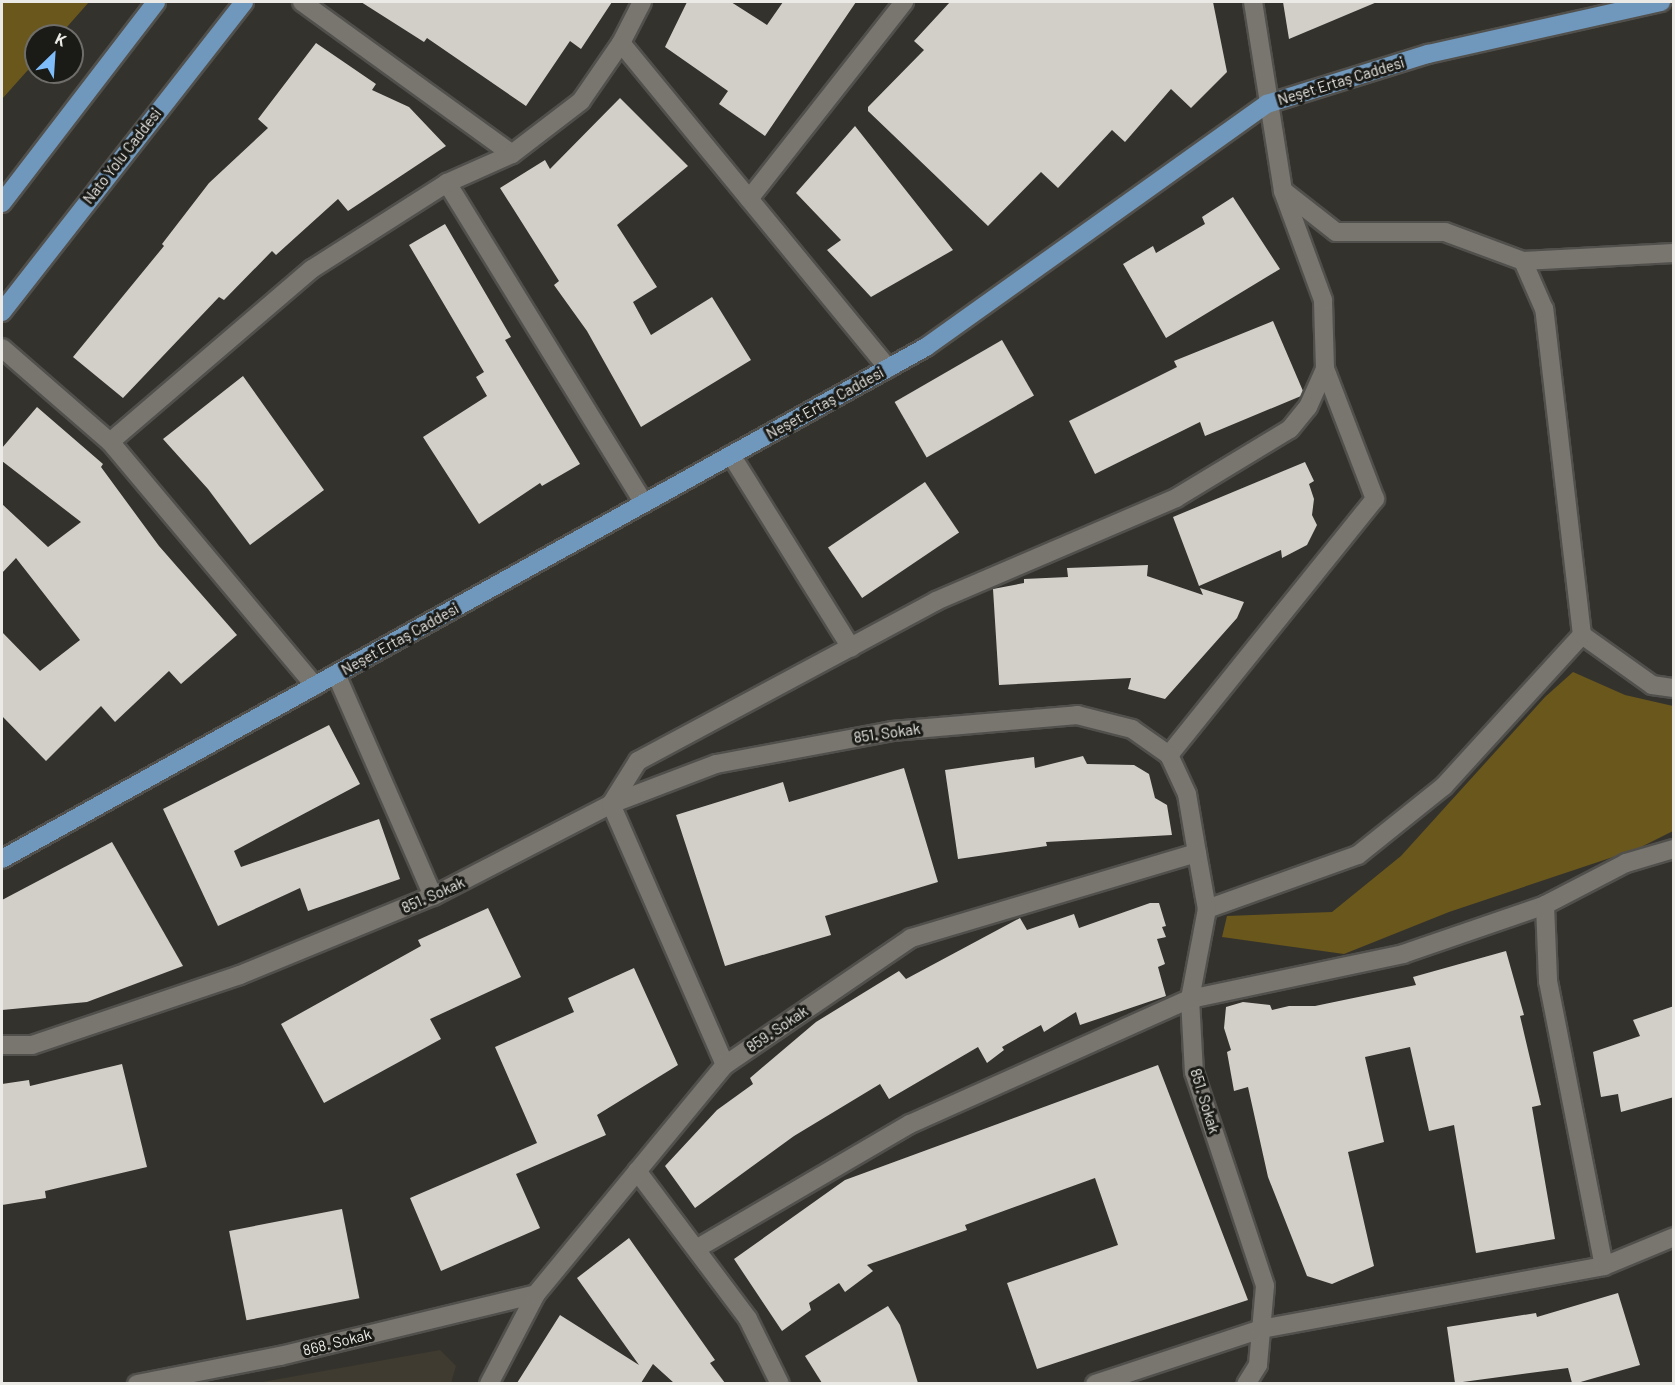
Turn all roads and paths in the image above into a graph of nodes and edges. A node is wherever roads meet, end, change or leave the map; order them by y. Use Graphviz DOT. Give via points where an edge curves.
graph roads {
  1 [pos="156,2"];
  2 [pos="244,2"];
  3 [pos="302,2"];
  4 [pos="642,2"];
  5 [pos="904,2"];
  6 [pos="1253,2"];
  7 [pos="1661,2"];
  8 [pos="621,43"];
  9 [pos="1267,104"];
  10 [pos="512,154"];
  11 [pos="447,183"];
  12 [pos="1283,191"];
  13 [pos="749,199"];
  14 [pos="2,203"];
  15 [pos="1674,253"];
  16 [pos="1523,261"];
  17 [pos="2,312"];
  18 [pos="2,348"];
  19 [pos="888,368"];
  20 [pos="1325,369"];
  21 [pos="110,442"];
  22 [pos="730,455"];
  23 [pos="644,503"];
  24 [pos="1582,635"];
  25 [pos="851,648"];
  26 [pos="336,674"];
  27 [pos="315,686"];
  28 [pos="1674,688"];
  29 [pos="1169,755"];
  30 [pos="611,804"];
  31 [pos="1674,849"];
  32 [pos="1197,853"];
  33 [pos="2,859"];
  34 [pos="433,896"];
  35 [pos="1545,905"];
  36 [pos="1207,909"];
  37 [pos="1190,999"];
  38 [pos="2,1045"];
  39 [pos="725,1065"];
  40 [pos="637,1171"];
  41 [pos="1674,1237"];
  42 [pos="696,1249"];
  43 [pos="1604,1266"];
  44 [pos="536,1294"];
  45 [pos="1261,1329"];
  46 [pos="136,1383"];
  47 [pos="489,1383"];
  48 [pos="780,1383"];
  49 [pos="1095,1383"];
  50 [pos="1246,1383"];
  1 -- 14 [label="main road"];
  2 -- 17 [label="main road, Nato Yolu Caddesi"];
  3 -- 10 [label="street"];
  4 -- 8 [label="street"];
  5 -- 13 [label="street"];
  6 -- 9 [label="street"];
  7 -- 9 [label="main road, Neşet Ertaş Caddesi" via="1428,54"];
  8 -- 10 [label="street" via="581,101"];
  8 -- 13 [label="street"];
  9 -- 12 [label="street"];
  9 -- 19 [label="main road, Neşet Ertaş Caddesi" via="926,347"];
  10 -- 11 [label="street"];
  11 -- 21 [label="street" via="312,269"];
  11 -- 23 [label="street"];
  12 -- 16 [label="street" via="1336,232 1445,231"];
  12 -- 20 [label="street" via="1323,300"];
  13 -- 19 [label="street"];
  15 -- 16 [label="street"];
  16 -- 24 [label="street" via="1544,309"];
  18 -- 21 [label="street"];
  19 -- 22 [label="main road, Neşet Ertaş Caddesi"];
  20 -- 25 [label="street" via="1308,407 1290,429 1176,498 936,601"];
  20 -- 29 [label="street" via="1375,499"];
  21 -- 27 [label="street"];
  22 -- 23 [label="main road, Neşet Ertaş Caddesi"];
  22 -- 25 [label="street"];
  23 -- 26 [label="main road, Neşet Ertaş Caddesi"];
  24 -- 28 [label="street" via="1652,685"];
  24 -- 36 [label="street" via="1444,786 1358,855"];
  25 -- 30 [label="street" via="638,761"];
  26 -- 27 [label="main road, Neşet Ertaş Caddesi"];
  26 -- 34 [label="street"];
  27 -- 33 [label="main road, Neşet Ertaş Caddesi"];
  29 -- 30 [label="street, 851. Sokak" via="1132,729 1077,715 904,730 716,764"];
  29 -- 32 [label="street, 851. Sokak" via="1187,794"];
  30 -- 34 [label="street, 851. Sokak"];
  30 -- 39 [label="street"];
  31 -- 35 [label="street" via="1626,863"];
  32 -- 36 [label="street, 851. Sokak"];
  32 -- 39 [label="street, 859. Sokak" via="911,938"];
  34 -- 38 [label="street, 851. Sokak" via="240,975 32,1045"];
  35 -- 37 [label="street" via="1403,954"];
  35 -- 43 [label="street" via="1548,981"];
  36 -- 37 [label="street, 851. Sokak"];
  37 -- 42 [label="street" via="910,1124"];
  37 -- 45 [label="street, 851. Sokak" via="1194,1072 1265,1286"];
  39 -- 40 [label="street, 859. Sokak"];
  40 -- 42 [label="street"];
  40 -- 44 [label="street, 859. Sokak"];
  41 -- 43 [label="street"];
  42 -- 48 [label="street" via="748,1319"];
  43 -- 45 [label="street"];
  44 -- 46 [label="street, 868. Sokak" via="280,1356"];
  44 -- 47 [label="street, 859. Sokak"];
  45 -- 49 [label="street"];
  45 -- 50 [label="street, 851. Sokak" via="1258,1365"];
}
